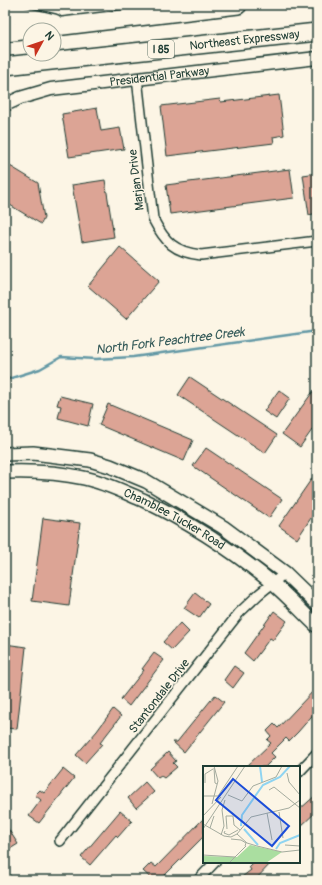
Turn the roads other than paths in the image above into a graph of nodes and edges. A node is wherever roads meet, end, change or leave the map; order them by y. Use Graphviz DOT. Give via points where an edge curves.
graph roads {
  1 [pos="238,5"];
  2 [pos="5,16"];
  3 [pos="66,25"];
  4 [pos="317,32"];
  5 [pos="5,33"];
  6 [pos="317,58"];
  7 [pos="5,66"];
  8 [pos="137,78"];
  9 [pos="5,105"];
  10 [pos="317,241"];
  11 [pos="5,454"];
  12 [pos="5,472"];
  13 [pos="285,573"];
  14 [pos="272,583"];
  15 [pos="317,604"];
  16 [pos="317,626"];
  17 [pos="317,753"];
  18 [pos="300,771"];
  19 [pos="60,841"];
  20 [pos="213,863"];
  21 [pos="198,880"];
  1 -- 3 [label="highway"];
  2 -- 3 [label="highway" via="21,15"];
  3 -- 5 [label="highway"];
  4 -- 7 [label="highway, Northeast Expressway / I 85"];
  6 -- 8 [label="street, Presidential Parkway"];
  8 -- 9 [label="street, Presidential Parkway" via="51,89"];
  8 -- 10 [label="street, Marjan Drive" via="153,219 163,238 178,250 201,255"];
  11 -- 13 [label="main road, Chamblee Tucker Road" via="33,453 90,460 146,481 224,526"];
  12 -- 14 [label="main road, Chamblee Tucker Road" via="31,471 85,478 125,492 190,525 219,543"];
  13 -- 14 [label="street, Stantondale Drive"];
  13 -- 15 [label="main road, Chamblee Tucker Road"];
  14 -- 16 [label="main road, Chamblee Tucker Road"];
  14 -- 19 [label="street, Stantondale Drive" via="239,613"];
  17 -- 18 [label="street"];
  20 -- 21 [label="street"];
}
